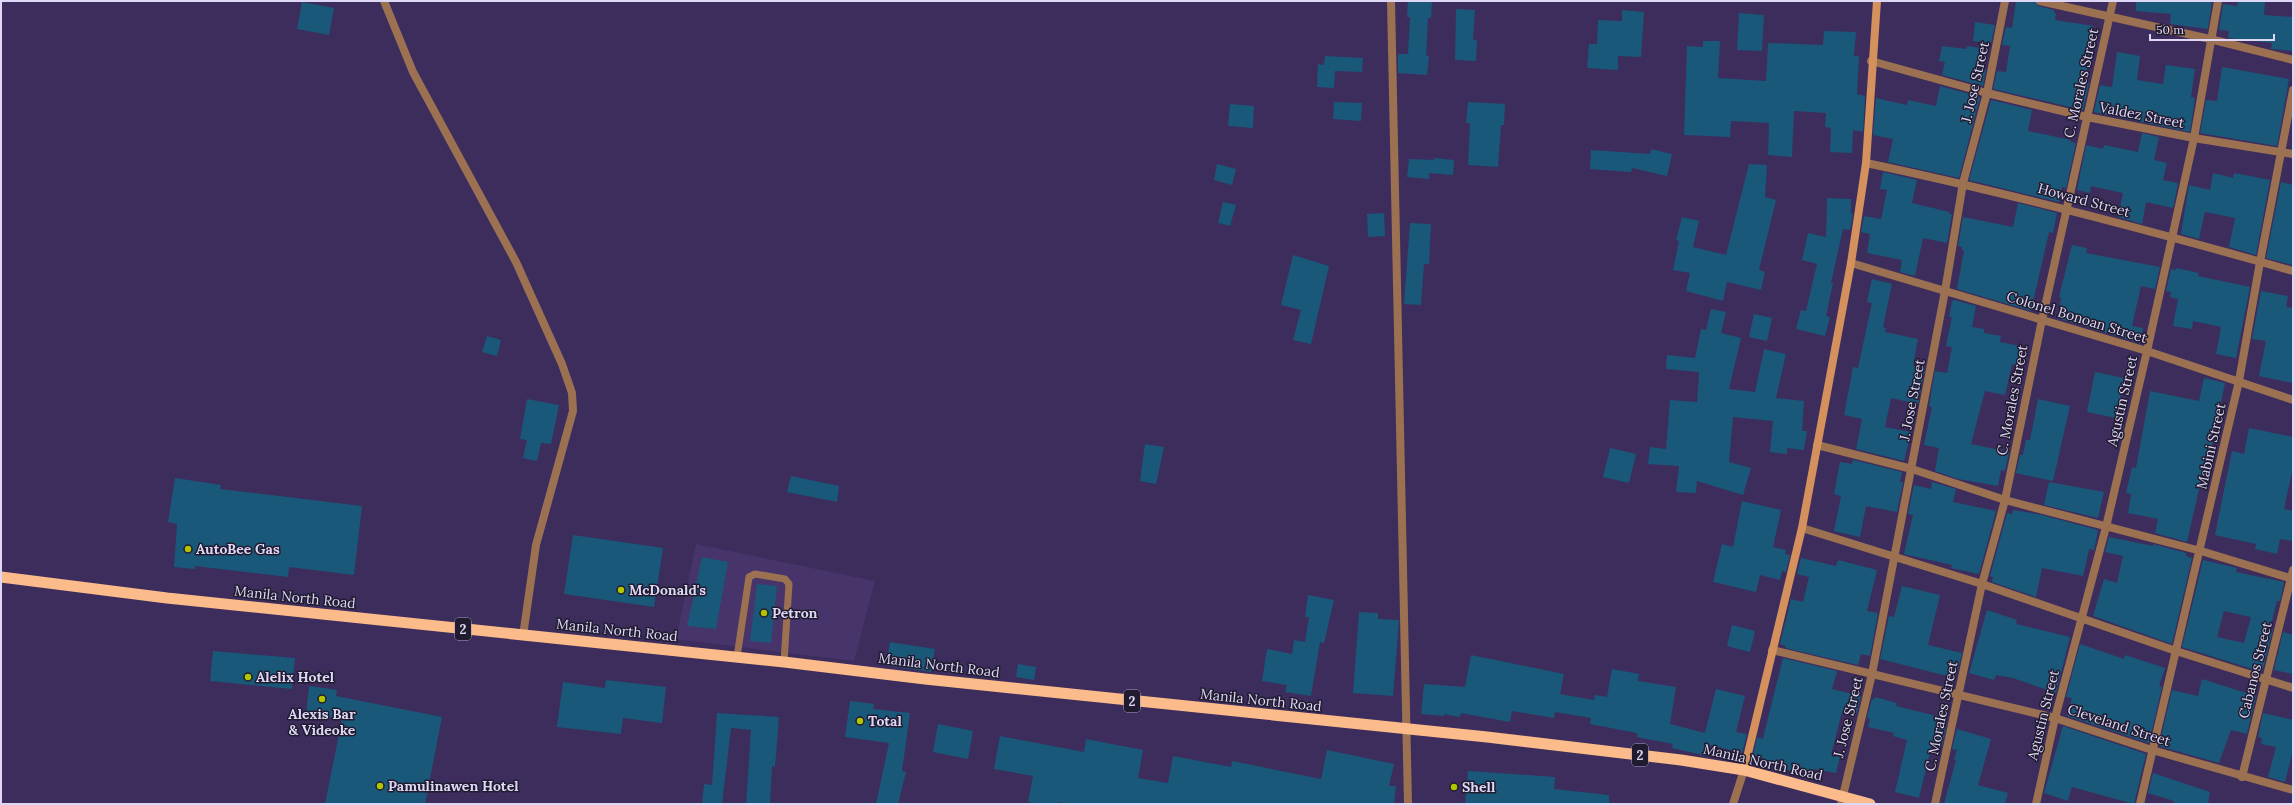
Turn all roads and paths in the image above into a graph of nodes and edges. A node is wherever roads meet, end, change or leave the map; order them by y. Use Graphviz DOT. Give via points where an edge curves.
graph roads {
  1 [pos="384,1"];
  2 [pos="1391,1"];
  3 [pos="1877,1"];
  4 [pos="2005,1"];
  5 [pos="2040,1"];
  6 [pos="2113,1"];
  7 [pos="2218,1"];
  8 [pos="2110,16"];
  9 [pos="2210,39"];
  10 [pos="2293,60"];
  11 [pos="1871,61"];
  12 [pos="2293,90"];
  13 [pos="1987,93"];
  14 [pos="2087,117"];
  15 [pos="2194,138"];
  16 [pos="2281,151"];
  17 [pos="2293,154"];
  18 [pos="1866,163"];
  19 [pos="1963,183"];
  20 [pos="2066,209"];
  21 [pos="2172,237"];
  22 [pos="2260,262"];
  23 [pos="1851,263"];
  24 [pos="2293,271"];
  25 [pos="1945,291"];
  26 [pos="2042,320"];
  27 [pos="2147,351"];
  28 [pos="2239,381"];
  29 [pos="2293,400"];
  30 [pos="1817,445"];
  31 [pos="1912,470"];
  32 [pos="2005,500"];
  33 [pos="2106,527"];
  34 [pos="1802,528"];
  35 [pos="2201,551"];
  36 [pos="1894,556"];
  37 [pos="2293,570"];
  38 [pos="1,578"];
  39 [pos="2292,579"];
  40 [pos="1982,584"];
  41 [pos="2081,617"];
  42 [pos="523,636"];
  43 [pos="1772,650"];
  44 [pos="2176,651"];
  45 [pos="737,657"];
  46 [pos="784,662"];
  47 [pos="1872,674"];
  48 [pos="2267,680"];
  49 [pos="2293,688"];
  50 [pos="1959,695"];
  51 [pos="2055,718"];
  52 [pos="1406,729"];
  53 [pos="2152,750"];
  54 [pos="1744,770"];
  55 [pos="2242,777"];
  56 [pos="2293,790"];
  57 [pos="1842,800"];
  58 [pos="1408,804"];
  59 [pos="1733,804"];
  60 [pos="1870,804"];
  61 [pos="1935,804"];
  62 [pos="2036,804"];
  63 [pos="2140,804"];
  1 -- 42 [label="street" via="413,72 516,262 562,364 572,393 573,411 536,545"];
  2 -- 52 [label="street"];
  3 -- 11 [label="main road"];
  4 -- 13 [label="street, J. Jose Street"];
  5 -- 8 [label="street"];
  6 -- 8 [label="street, C. Morales Street"];
  7 -- 9 [label="street, Agustin Street"];
  8 -- 9 [label="street"];
  8 -- 14 [label="street, C. Morales Street"];
  9 -- 10 [label="street"];
  9 -- 15 [label="street, Agustin Street"];
  11 -- 13 [label="street, Valdez Street"];
  11 -- 18 [label="main road"];
  12 -- 16 [label="street, Mabini Street"];
  13 -- 14 [label="street, Valdez Street"];
  13 -- 19 [label="street, J. Jose Street"];
  14 -- 15 [label="street, Valdez Street"];
  14 -- 20 [label="street, C. Morales Street"];
  15 -- 16 [label="street, Valdez Street"];
  15 -- 21 [label="street, Agustin Street"];
  16 -- 17 [label="street, Valdez Street"];
  16 -- 22 [label="street, Mabini Street"];
  18 -- 19 [label="street, Howard Street"];
  18 -- 23 [label="main road"];
  19 -- 20 [label="street, Howard Street"];
  19 -- 25 [label="street, J. Jose Street"];
  20 -- 21 [label="street, Howard Street"];
  20 -- 26 [label="street, C. Morales Street"];
  21 -- 22 [label="street, Howard Street"];
  21 -- 27 [label="street, Agustin Street"];
  22 -- 24 [label="street, Howard Street"];
  22 -- 28 [label="street, Mabini Street"];
  23 -- 25 [label="street, Colonel Bonoan Street"];
  23 -- 30 [label="main road"];
  25 -- 26 [label="street, Colonel Bonoan Street"];
  25 -- 31 [label="street, J. Jose Street"];
  26 -- 27 [label="street, Colonel Bonoan Street"];
  26 -- 32 [label="street, C. Morales Street"];
  27 -- 28 [label="street, Colonel Bonoan Street"];
  27 -- 33 [label="street, Agustin Street"];
  28 -- 29 [label="street, Colonel Bonoan Street"];
  28 -- 35 [label="street, Mabini Street"];
  30 -- 31 [label="street"];
  30 -- 34 [label="main road"];
  31 -- 32 [label="street"];
  31 -- 36 [label="street, J. Jose Street"];
  32 -- 33 [label="street"];
  32 -- 40 [label="street, C. Morales Street"];
  33 -- 35 [label="street"];
  33 -- 41 [label="street, Agustin Street"];
  34 -- 36 [label="street"];
  34 -- 43 [label="main road"];
  35 -- 39 [label="street"];
  35 -- 44 [label="street, Mabini Street"];
  36 -- 40 [label="street"];
  36 -- 47 [label="street, J. Jose Street"];
  37 -- 39 [label="street, Cabanos Street"];
  38 -- 42 [label="highway, Manila North Road / 2"];
  39 -- 48 [label="street, Cabanos Street"];
  40 -- 41 [label="street"];
  40 -- 50 [label="street, C. Morales Street"];
  41 -- 44 [label="street"];
  41 -- 51 [label="street, Agustin Street"];
  42 -- 45 [label="highway, Manila North Road / 2"];
  43 -- 47 [label="street, Cleveland Street"];
  43 -- 54 [label="main road"];
  44 -- 48 [label="street"];
  44 -- 53 [label="street, Mabini Street"];
  45 -- 46 [label="highway, Manila North Road / 2"];
  45 -- 46 [label="lane" via="749,577 755,574 785,579 789,584"];
  46 -- 52 [label="highway, Manila North Road / 2"];
  47 -- 50 [label="street, Cleveland Street"];
  47 -- 57 [label="street, J. Jose Street"];
  48 -- 49 [label="street"];
  48 -- 55 [label="street, Cabanos Street"];
  50 -- 51 [label="street, Cleveland Street"];
  50 -- 61 [label="street, C. Morales Street"];
  51 -- 53 [label="street, Cleveland Street"];
  51 -- 62 [label="street, Agustin Street"];
  52 -- 54 [label="highway, Manila North Road / 2" via="1681,760"];
  52 -- 58 [label="street"];
  53 -- 55 [label="street, Cleveland Street"];
  53 -- 63 [label="street, Mabini Street"];
  54 -- 57 [label="highway, Manila North Road / 2"];
  54 -- 59 [label="street"];
  55 -- 56 [label="street, Cleveland Street"];
  57 -- 60 [label="highway, Manila North Road / 2"];
}
